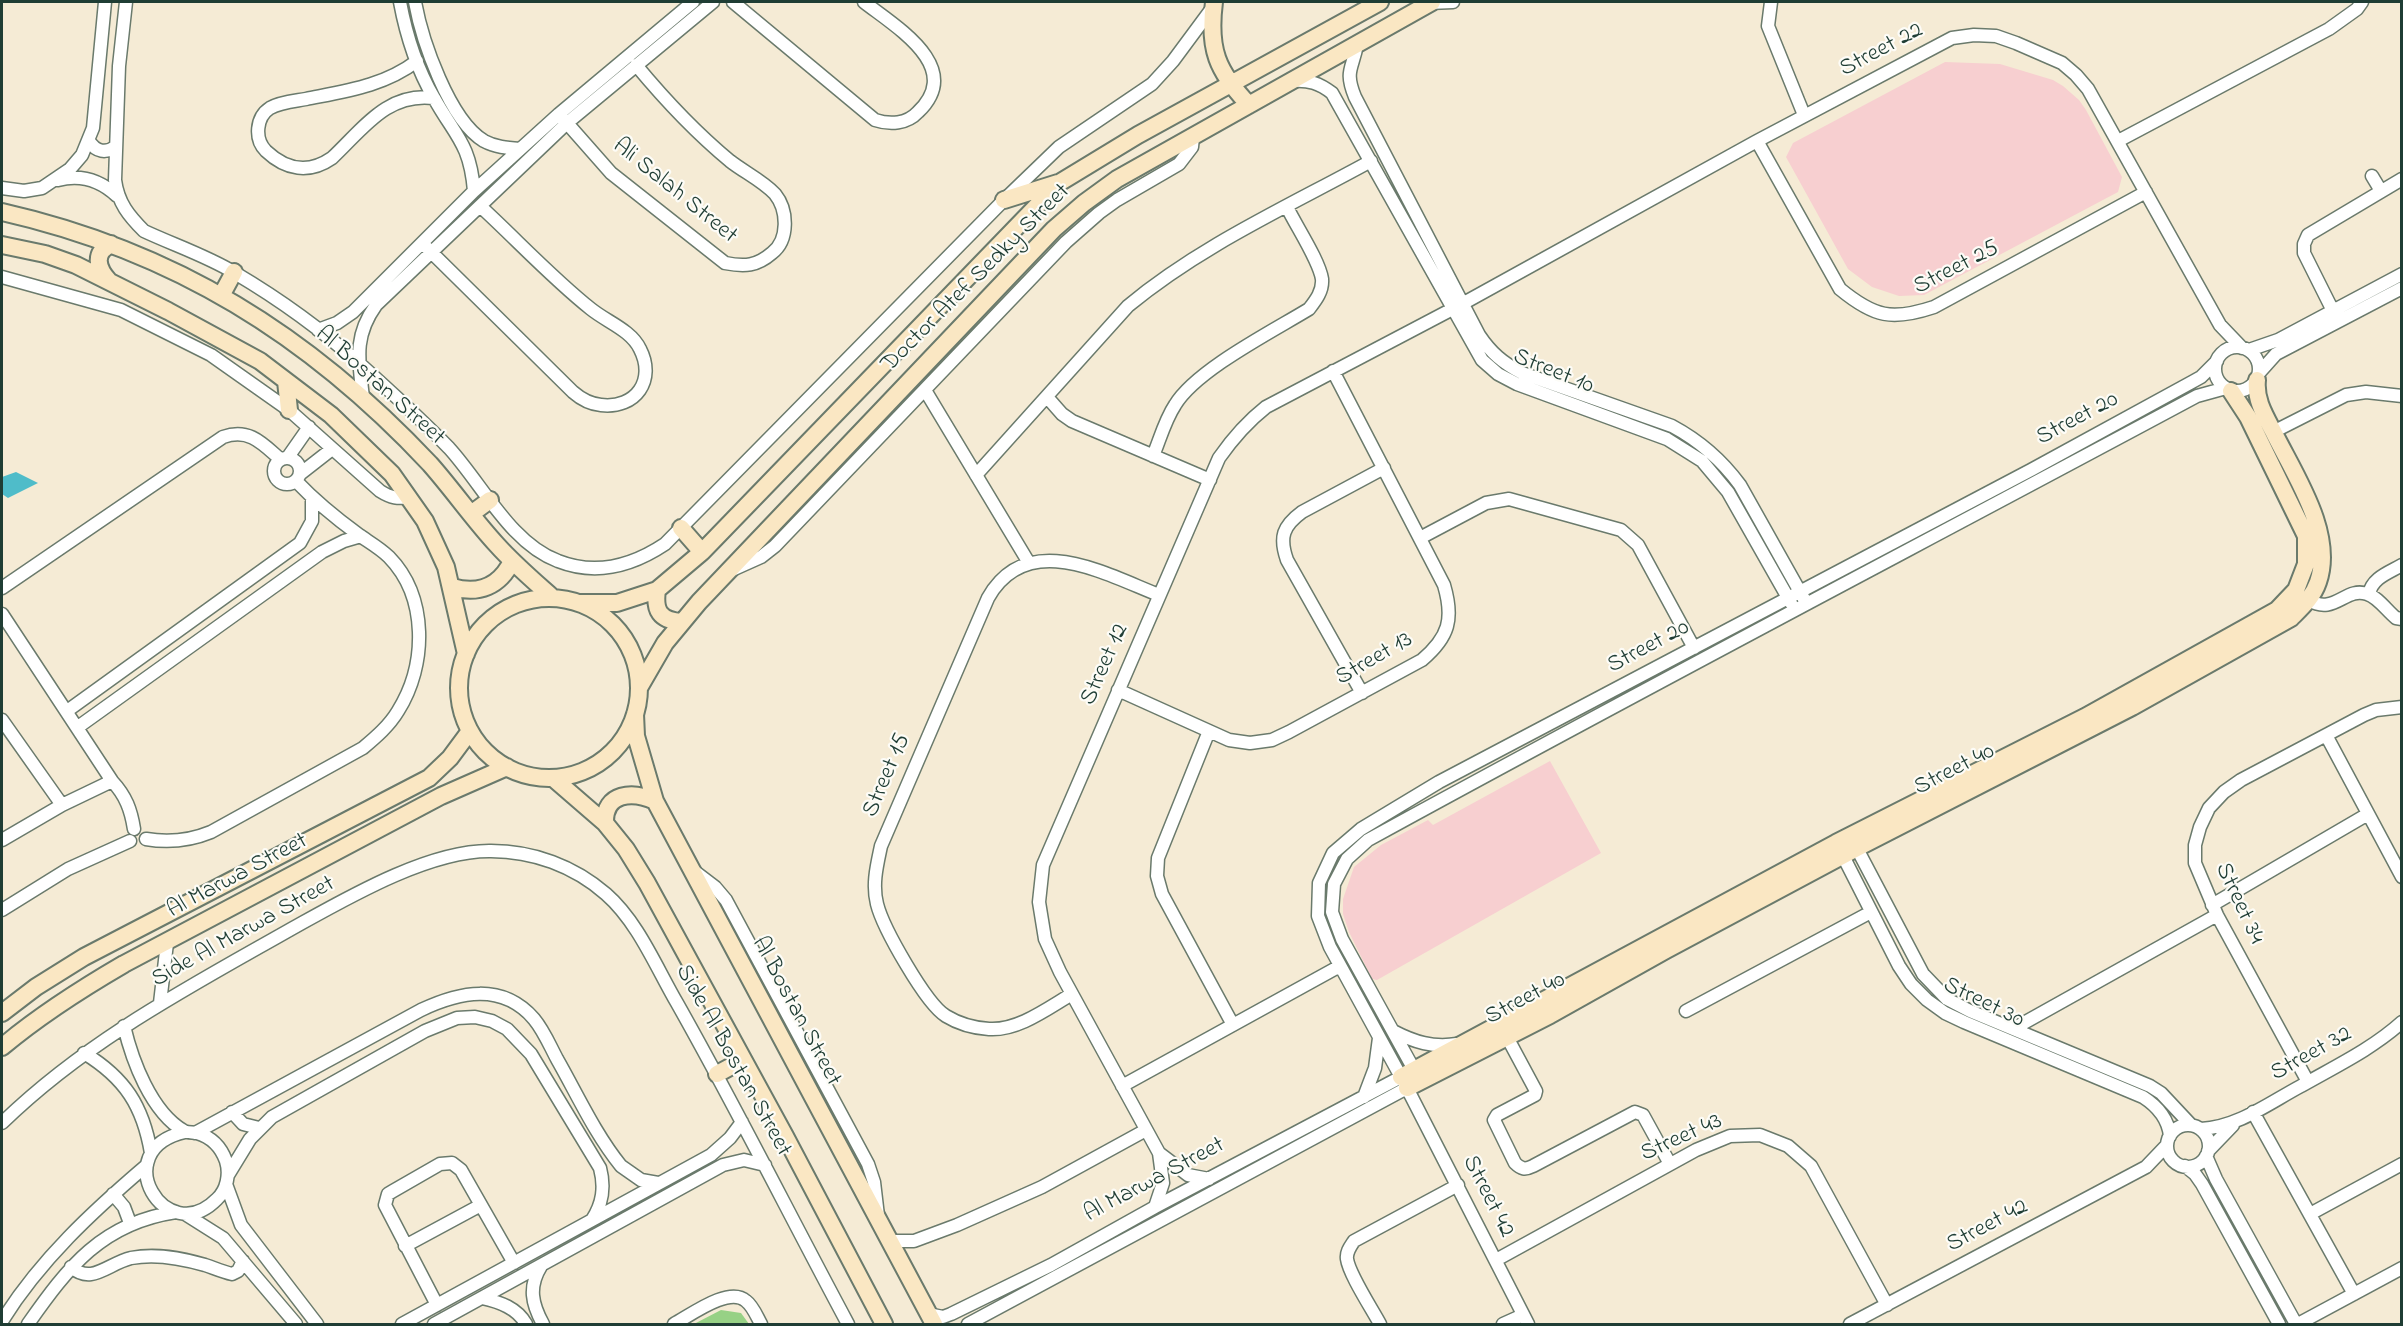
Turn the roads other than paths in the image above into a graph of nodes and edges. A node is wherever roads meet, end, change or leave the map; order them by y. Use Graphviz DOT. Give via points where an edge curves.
graph roads {
  1 [pos="105,2"];
  2 [pos="126,2"];
  3 [pos="400,2"];
  4 [pos="678,2"];
  5 [pos="693,2"];
  6 [pos="713,2"];
  7 [pos="733,2"];
  8 [pos="864,2"];
  9 [pos="1380,2"];
  10 [pos="1386,2"];
  11 [pos="1430,2"];
  12 [pos="1453,2"];
  13 [pos="1771,2"];
  14 [pos="2362,2"];
  15 [pos="1213,4"];
  16 [pos="416,8"];
  17 [pos="676,15"];
  18 [pos="403,16"];
  19 [pos="1386,27"];
  20 [pos="1357,44"];
  21 [pos="417,61"];
  22 [pos="636,65"];
  23 [pos="1292,81"];
  24 [pos="1230,84"];
  25 [pos="434,98"];
  26 [pos="1249,105"];
  27 [pos="1804,116"];
  28 [pos="563,118"];
  29 [pos="1193,136"];
  30 [pos="89,141"];
  31 [pos="1757,141"];
  32 [pos="2118,141"];
  33 [pos="116,146"];
  34 [pos="520,149"];
  35 [pos="1371,161"];
  36 [pos="2372,176"];
  37 [pos="2402,179"];
  38 [pos="55,181"];
  39 [pos="1059,183"];
  40 [pos="2,188"];
  41 [pos="474,191"];
  42 [pos="2381,191"];
  43 [pos="2146,192"];
  44 [pos="117,196"];
  45 [pos="1004,200"];
  46 [pos="480,206"];
  47 [pos="1287,207"];
  48 [pos="2,212"];
  49 [pos="50,224"];
  50 [pos="111,244"];
  51 [pos="2,245"];
  52 [pos="426,248"];
  53 [pos="45,254"];
  54 [pos="234,272"];
  55 [pos="2402,274"];
  56 [pos="2,277"];
  57 [pos="110,282"];
  58 [pos="2402,288"];
  59 [pos="222,296"];
  60 [pos="1457,307"];
  61 [pos="2334,311"];
  62 [pos="2220,325"];
  63 [pos="318,330"];
  64 [pos="2246,349"];
  65 [pos="2218,359"];
  66 [pos="360,364"];
  67 [pos="1334,371"];
  68 [pos="2258,376"];
  69 [pos="286,381"];
  70 [pos="925,390"];
  71 [pos="2228,390"];
  72 [pos="2402,396"];
  73 [pos="1047,397"];
  74 [pos="363,398"];
  75 [pos="289,410"];
  76 [pos="309,427"];
  77 [pos="2273,432"];
  78 [pos="332,449"];
  79 [pos="1153,456"];
  80 [pos="284,458"];
  81 [pos="1384,468"];
  82 [pos="976,475"];
  83 [pos="298,478"];
  84 [pos="1210,480"];
  85 [pos="312,497"];
  86 [pos="410,497"];
  87 [pos="490,500"];
  88 [pos="471,514"];
  89 [pos="681,528"];
  90 [pos="361,536"];
  91 [pos="1420,538"];
  92 [pos="702,552"];
  93 [pos="512,561"];
  94 [pos="1029,563"];
  95 [pos="2402,566"];
  96 [pos="728,571"];
  97 [pos="452,587"];
  98 [pos="2,588"];
  99 [pos="657,590"];
  100 [pos="2369,594"];
  101 [pos="1159,595"];
  102 [pos="1794,595"];
  103 [pos="553,598"];
  104 [pos="2309,600"];
  105 [pos="579,603"];
  106 [pos="1802,608"];
  107 [pos="2,614"];
  108 [pos="201,615"];
  109 [pos="2402,619"];
  110 [pos="681,622"];
  111 [pos="211,631"];
  112 [pos="1690,650"];
  113 [pos="466,654"];
  114 [pos="1693,664"];
  115 [pos="639,688"];
  116 [pos="1118,690"];
  117 [pos="1362,693"];
  118 [pos="2402,707"];
  119 [pos="67,711"];
  120 [pos="635,714"];
  121 [pos="2,720"];
  122 [pos="78,727"];
  123 [pos="470,731"];
  124 [pos="1209,731"];
  125 [pos="2326,735"];
  126 [pos="507,768"];
  127 [pos="553,778"];
  128 [pos="112,781"];
  129 [pos="655,801"];
  130 [pos="62,805"];
  131 [pos="2368,814"];
  132 [pos="605,823"];
  133 [pos="132,835"];
  134 [pos="2,840"];
  135 [pos="1846,846"];
  136 [pos="537,856"];
  137 [pos="1869,873"];
  138 [pos="2402,877"];
  139 [pos="1855,880"];
  140 [pos="2,910"];
  141 [pos="2215,910"];
  142 [pos="1871,912"];
  143 [pos="167,943"];
  144 [pos="1340,966"];
  145 [pos="1072,994"];
  146 [pos="160,1003"];
  147 [pos="1686,1011"];
  148 [pos="2,1013"];
  149 [pos="2402,1022"];
  150 [pos="1233,1025"];
  151 [pos="124,1026"];
  152 [pos="2013,1029"];
  153 [pos="1392,1030"];
  154 [pos="1379,1037"];
  155 [pos="1507,1037"];
  156 [pos="1464,1043"];
  157 [pos="2,1047"];
  158 [pos="84,1053"];
  159 [pos="743,1060"];
  160 [pos="717,1074"];
  161 [pos="1411,1079"];
  162 [pos="2308,1082"];
  163 [pos="1122,1086"];
  164 [pos="1364,1097"];
  165 [pos="232,1112"];
  166 [pos="2253,1112"];
  167 [pos="2239,1120"];
  168 [pos="742,1122"];
  169 [pos="2,1123"];
  170 [pos="2196,1127"];
  171 [pos="259,1128"];
  172 [pos="1146,1130"];
  173 [pos="190,1132"];
  174 [pos="2169,1141"];
  175 [pos="1159,1153"];
  176 [pos="2207,1154"];
  177 [pos="706,1157"];
  178 [pos="149,1159"];
  179 [pos="618,1162"];
  180 [pos="1670,1164"];
  181 [pos="2181,1164"];
  182 [pos="2402,1164"];
  183 [pos="765,1165"];
  184 [pos="2146,1167"];
  185 [pos="713,1170"];
  186 [pos="602,1175"];
  187 [pos="227,1179"];
  188 [pos="1209,1179"];
  189 [pos="658,1183"];
  190 [pos="1458,1185"];
  191 [pos="113,1194"];
  192 [pos="481,1204"];
  193 [pos="1155,1207"];
  194 [pos="180,1213"];
  195 [pos="2310,1214"];
  196 [pos="592,1220"];
  197 [pos="130,1223"];
  198 [pos="556,1240"];
  199 [pos="889,1241"];
  200 [pos="405,1246"];
  201 [pos="564,1253"];
  202 [pos="1496,1260"];
  203 [pos="243,1261"];
  204 [pos="514,1263"];
  205 [pos="541,1266"];
  206 [pos="70,1267"];
  207 [pos="2402,1268"];
  208 [pos="2354,1294"];
  209 [pos="482,1298"];
  210 [pos="437,1305"];
  211 [pos="1887,1305"];
  212 [pos="534,1309"];
  213 [pos="931,1319"];
  214 [pos="524,1320"];
  215 [pos="1525,1320"];
  216 [pos="2,1321"];
  217 [pos="28,1324"];
  218 [pos="296,1324"];
  219 [pos="317,1324"];
  220 [pos="402,1324"];
  221 [pos="434,1324"];
  222 [pos="543,1324"];
  223 [pos="674,1324"];
  224 [pos="761,1324"];
  225 [pos="848,1324"];
  226 [pos="884,1324"];
  227 [pos="968,1324"];
  228 [pos="1380,1324"];
  229 [pos="1503,1324"];
  230 [pos="1850,1324"];
  231 [pos="2279,1324"];
  232 [pos="2297,1324"];
  1 -- 30 [label="street"];
  2 -- 33 [label="street"];
  3 -- 18 [label="street"];
  4 -- 17 [label="street"];
  5 -- 17 [label="street"];
  6 -- 22 [label="street"];
  7 -- 8 [label="street" via="875,120 908,120 933,88 932,65 920,48"];
  9 -- 24 [label="street, Doctor Atef Sedky Street"];
  10 -- 19 [label="street"];
  11 -- 12 [label="street"];
  11 -- 19 [label="street, Doctor Atef Sedky Street"];
  13 -- 27 [label="street" via="1768,26"];
  14 -- 32 [label="street" via="2329,29"];
  15 -- 24 [label="street" via="1213,48"];
  15 -- 45 [label="street" via="1152,84 1059,147"];
  16 -- 18 [label="street"];
  16 -- 34 [label="street" via="434,66 470,130 502,148"];
  17 -- 28 [label="street"];
  18 -- 21 [label="street"];
  19 -- 20 [label="street, Doctor Atef Sedky Street"];
  20 -- 23 [label="street, Doctor Atef Sedky Street"];
  20 -- 60 [label="street, Street 10" via="1349,67 1354,98"];
  21 -- 25 [label="street"];
  21 -- 25 [label="street" via="368,87 273,106 260,120 258,139 263,149 285,165 310,169 332,158 389,105 418,96"];
  22 -- 28 [label="street"];
  22 -- 28 [label="street, Ali Salah Street" via="674,111 774,194 782,207 783,237 776,250 762,262 744,267 725,263 611,173"];
  23 -- 26 [label="street, Doctor Atef Sedky Street"];
  23 -- 35 [label="street, Street 10" via="1321,84 1332,93"];
  24 -- 26 [label="street"];
  24 -- 39 [label="street, Doctor Atef Sedky Street"];
  25 -- 41 [label="street" via="468,153"];
  26 -- 29 [label="street, Doctor Atef Sedky Street"];
  27 -- 31 [label="street, Street 22"];
  27 -- 32 [label="street, Street 22" via="1952,38 1985,35 2062,63 2088,88"];
  28 -- 34 [label="street"];
  28 -- 46 [label="street"];
  29 -- 70 [label="street" via="1187,157 1117,200 1082,227"];
  29 -- 96 [label="street, Doctor Atef Sedky Street" via="1117,179 1054,229"];
  30 -- 33 [label="street" via="104,151"];
  30 -- 38 [label="street" via="70,170"];
  31 -- 43 [label="street, Street 25" via="1840,290 1860,306 1884,315 1910,315 1934,307"];
  31 -- 60 [label="street, Street 22"];
  32 -- 43 [label="street, Street 22"];
  33 -- 44 [label="street"];
  34 -- 41 [label="street"];
  35 -- 47 [label="street"];
  35 -- 60 [label="street, Street 10"];
  36 -- 42 [label="street"];
  37 -- 42 [label="street"];
  38 -- 40 [label="street" via="24,191"];
  38 -- 44 [label="street" via="89,178"];
  39 -- 45 [label="street"];
  39 -- 92 [label="street, Doctor Atef Sedky Street"];
  41 -- 52 [label="street"];
  42 -- 61 [label="street" via="2315,229 2304,244 2304,253"];
  43 -- 62 [label="street, Street 22"];
  44 -- 54 [label="street" via="144,231"];
  45 -- 89 [label="street"];
  46 -- 52 [label="street"];
  46 -- 52 [label="street" via="591,309 630,336 639,347 646,372 644,386 633,397 618,404 585,401"];
  47 -- 73 [label="street" via="1149,288 1128,306"];
  47 -- 79 [label="street" via="1317,266 1322,281 1319,296 1309,309 1188,387 1174,405"];
  48 -- 49 [label="street, Al Bostan Street"];
  49 -- 50 [label="street, Al Bostan Street"];
  49 -- 53 [label="street" via="54,238"];
  50 -- 57 [label="street" via="101,251 98,262"];
  50 -- 59 [label="street, Al Bostan Street" via="161,264"];
  51 -- 53 [label="street"];
  52 -- 63 [label="street" via="353,312"];
  52 -- 66 [label="street" via="366,318 360,332"];
  53 -- 57 [label="street"];
  54 -- 59 [label="street"];
  54 -- 63 [label="street"];
  55 -- 61 [label="street"];
  56 -- 75 [label="street" via="122,310 211,355"];
  57 -- 69 [label="street" via="239,348"];
  58 -- 68 [label="street" via="2276,354"];
  59 -- 74 [label="street, Al Bostan Street" via="289,338"];
  60 -- 67 [label="street, Street 12"];
  60 -- 102 [label="street, Street 10" via="1482,360 1498,374 1667,438 1702,461 1728,492"];
  61 -- 64 [label="street" via="2278,340"];
  62 -- 64 [label="street, Street 22"];
  62 -- 65 [label="street"];
  63 -- 66 [label="street"];
  64 -- 65 [label="street" via="2228,349"];
  64 -- 68 [label="street" via="2257,359"];
  65 -- 71 [label="street" via="2216,375"];
  65 -- 102 [label="street, Street 20" via="2201,377"];
  66 -- 74 [label="street"];
  66 -- 87 [label="street" via="449,449"];
  67 -- 81 [label="street, Street 13"];
  67 -- 84 [label="street, Street 12" via="1266,407 1250,420 1224,451"];
  68 -- 71 [label="street" via="2248,389"];
  68 -- 77 [label="street, Street 40" via="2258,400"];
  69 -- 75 [label="street"];
  69 -- 86 [label="street" via="331,415"];
  70 -- 82 [label="street"];
  70 -- 96 [label="street" via="775,546 761,557"];
  71 -- 106 [label="street, Street 20" via="2197,396"];
  71 -- 135 [label="street, Street 40" via="2248,417 2306,536 2306,564 2296,590 2277,610"];
  72 -- 77 [label="street" via="2366,392 2346,395"];
  73 -- 79 [label="street" via="1072,421"];
  73 -- 82 [label="street"];
  74 -- 88 [label="street, Al Bostan Street" via="430,465"];
  75 -- 76 [label="street"];
  76 -- 78 [label="street"];
  76 -- 80 [label="street"];
  77 -- 104 [label="street, Street 40" via="2310,506 2323,543 2321,573"];
  78 -- 83 [label="street"];
  78 -- 86 [label="street" via="389,497"];
  79 -- 84 [label="street"];
  80 -- 83 [label="street" via="298,463"];
  80 -- 83 [label="street" via="274,470 278,481 285,484"];
  80 -- 98 [label="street" via="249,435 223,437"];
  81 -- 91 [label="street, Street 13"];
  81 -- 117 [label="street" via="1291,520 1282,547"];
  82 -- 94 [label="street"];
  83 -- 85 [label="street"];
  84 -- 101 [label="street, Street 12"];
  85 -- 90 [label="street"];
  85 -- 108 [label="street" via="312,521 300,543"];
  86 -- 97 [label="street" via="438,545"];
  87 -- 88 [label="street"];
  87 -- 89 [label="street" via="537,551 580,567 625,565 646,557"];
  88 -- 93 [label="street, Al Bostan Street"];
  89 -- 92 [label="street"];
  90 -- 111 [label="street" via="329,548"];
  90 -- 133 [label="street" via="400,569 414,600 419,642 417,666 398,712 363,748 211,832 173,842 146,839 141,845 133,844"];
  91 -- 112 [label="street" via="1486,503 1509,500 1621,530 1638,544"];
  91 -- 117 [label="street, Street 13" via="1444,585 1450,606 1448,627 1438,646 1422,660"];
  92 -- 99 [label="street, Doctor Atef Sedky Street"];
  93 -- 97 [label="street" via="507,572 488,587 476,591"];
  93 -- 103 [label="street, Al Bostan Street"];
  94 -- 101 [label="street, Street 15" via="1051,560 1081,564"];
  94 -- 145 [label="street, Street 15" via="1008,574 988,598 881,846 874,875 877,904 890,932 926,997 944,1015 966,1026 992,1029 1016,1024"];
  95 -- 100 [label="street" via="2377,579"];
  96 -- 110 [label="street, Doctor Atef Sedky Street"];
  97 -- 113 [label="street"];
  99 -- 105 [label="street, Doctor Atef Sedky Street" via="617,603"];
  99 -- 110 [label="street" via="655,603 660,614 669,621"];
  100 -- 104 [label="street" via="2352,594 2329,605"];
  100 -- 109 [label="street"];
  101 -- 116 [label="street, Street 12"];
  102 -- 106 [label="street, Street 10"];
  102 -- 112 [label="street, Street 20"];
  103 -- 105 [label="street"];
  103 -- 113 [label="street" via="525,601 500,612 480,631"];
  104 -- 135 [label="street, Street 40" via="2291,618 2132,707"];
  105 -- 115 [label="street" via="599,612 629,645 637,666"];
  106 -- 114 [label="street, Street 20"];
  107 -- 119 [label="street"];
  108 -- 111 [label="street"];
  108 -- 119 [label="street"];
  110 -- 115 [label="street, Doctor Atef Sedky Street"];
  111 -- 122 [label="street"];
  112 -- 114 [label="street"];
  112 -- 144 [label="street, Street 20" via="1439,782 1361,829 1333,853 1319,883 1318,916"];
  113 -- 123 [label="street" via="459,693"];
  114 -- 153 [label="street, Street 20" via="1368,840 1347,859 1334,884 1332,912 1342,939"];
  115 -- 120 [label="street"];
  116 -- 124 [label="street, Street 13"];
  116 -- 145 [label="street, Street 12" via="1043,865 1039,902 1045,939"];
  117 -- 124 [label="street, Street 13" via="1272,740 1229,740"];
  118 -- 125 [label="street, Street 34" via="2376,710"];
  119 -- 122 [label="street"];
  120 -- 127 [label="street" via="623,739 604,759 580,772"];
  120 -- 129 [label="street, Al Bostan Street" via="636,736"];
  121 -- 130 [label="street"];
  122 -- 128 [label="street"];
  123 -- 126 [label="street" via="485,752"];
  123 -- 148 [label="street, Al Marwa Street" via="429,778 84,957"];
  124 -- 150 [label="street" via="1158,858 1158,876 1162,894"];
  125 -- 131 [label="street"];
  125 -- 141 [label="street, Street 34" via="2241,780 2210,808 2195,844 2195,863"];
  126 -- 127 [label="street" via="529,776"];
  126 -- 143 [label="street, Al Marwa Street" via="433,800"];
  127 -- 132 [label="street"];
  128 -- 130 [label="street"];
  128 -- 133 [label="street" via="128,802"];
  129 -- 132 [label="street" via="624,795 609,807"];
  129 -- 199 [label="street, Al Bostan Street"];
  130 -- 134 [label="street"];
  131 -- 138 [label="street"];
  131 -- 141 [label="street"];
  132 -- 159 [label="street" via="647,883"];
  133 -- 140 [label="street"];
  135 -- 137 [label="street, Street 30"];
  135 -- 139 [label="street, Street 30"];
  135 -- 155 [label="street, Street 40"];
  135 -- 156 [label="street, Street 40"];
  136 -- 146 [label="street, Side Al Marwa Street" via="489,850 438,858 334,905"];
  136 -- 160 [label="street, Side Al Bostan Street" via="587,879 608,895 637,934"];
  137 -- 139 [label="street" via="1860,873"];
  137 -- 152 [label="street, Street 30" via="1914,959 1934,988 1970,1011"];
  139 -- 142 [label="street, Street 30"];
  141 -- 152 [label="street"];
  141 -- 162 [label="street, Street 34"];
  142 -- 147 [label="street"];
  142 -- 174 [label="street, Street 30" via="1899,966 1927,1000 1944,1013 2143,1097 2160,1111 2168,1125"];
  143 -- 146 [label="street"];
  143 -- 157 [label="street, Al Marwa Street" via="78,991"];
  144 -- 150 [label="street"];
  144 -- 154 [label="street, Street 20"];
  145 -- 163 [label="street, Street 12"];
  146 -- 151 [label="street, Side Al Marwa Street"];
  149 -- 162 [label="street, Street 32" via="2365,1051"];
  150 -- 163 [label="street"];
  151 -- 158 [label="street, Side Al Marwa Street"];
  151 -- 173 [label="street" via="129,1050 151,1095 167,1115"];
  152 -- 170 [label="street, Street 30" via="2150,1086"];
  153 -- 156 [label="street" via="1427,1045"];
  153 -- 161 [label="street, Street 20"];
  154 -- 161 [label="street, Street 20"];
  154 -- 164 [label="street" via="1375,1068"];
  155 -- 161 [label="street, Street 40"];
  155 -- 180 [label="street" via="1536,1093 1494,1120 1520,1168 1533,1166 1635,1112 1643,1115"];
  156 -- 161 [label="street, Street 40"];
  158 -- 169 [label="street, Side Al Marwa Street"];
  158 -- 178 [label="street" via="104,1065 131,1096 141,1113"];
  159 -- 160 [label="street"];
  159 -- 226 [label="street"];
  160 -- 168 [label="street, Side Al Bostan Street"];
  161 -- 164 [label="street, Al Marwa Street"];
  161 -- 190 [label="street, Street 42"];
  161 -- 227 [label="street, Al Marwa Street"];
  162 -- 166 [label="street, Street 32"];
  163 -- 172 [label="street, Street 12"];
  164 -- 188 [label="street, Al Marwa Street"];
  165 -- 171 [label="street" via="243,1124"];
  165 -- 173 [label="street"];
  165 -- 179 [label="street" via="438,1001 474,993 492,994 510,1000 534,1020"];
  166 -- 167 [label="street, Street 32"];
  166 -- 195 [label="street"];
  167 -- 170 [label="street, Street 32" via="2214,1128"];
  167 -- 176 [label="street, Street 32"];
  168 -- 177 [label="street" via="724,1144"];
  168 -- 183 [label="street, Side Al Bostan Street"];
  170 -- 174 [label="street" via="2179,1127"];
  170 -- 176 [label="street" via="2208,1140"];
  171 -- 186 [label="street" via="425,1030 457,1018 475,1017 507,1029 531,1054"];
  171 -- 187 [label="street"];
  172 -- 175 [label="street, Street 12"];
  172 -- 199 [label="street" via="1042,1187 957,1226 914,1241"];
  173 -- 178 [label="street" via="160,1142"];
  173 -- 187 [label="street" via="206,1136 222,1152"];
  174 -- 181 [label="street" via="2170,1155"];
  174 -- 184 [label="street, Street 42"];
  175 -- 188 [label="street, Street 12" via="1188,1175"];
  175 -- 193 [label="street, Street 12" via="1163,1184"];
  176 -- 181 [label="street" via="2198,1164"];
  176 -- 232 [label="street" via="2216,1179"];
  177 -- 185 [label="street"];
  177 -- 189 [label="street"];
  178 -- 191 [label="street"];
  178 -- 194 [label="street" via="149,1189 165,1207"];
  179 -- 186 [label="street" via="614,1170"];
  179 -- 189 [label="street" via="633,1176"];
  180 -- 202 [label="street, Street 43"];
  180 -- 211 [label="street, Street 43" via="1730,1136 1760,1135 1788,1146 1811,1166"];
  181 -- 184 [label="street, Street 42"];
  181 -- 231 [label="street" via="2202,1184"];
  182 -- 195 [label="street"];
  183 -- 185 [label="street" via="737,1160"];
  183 -- 225 [label="street, Side Al Bostan Street"];
  184 -- 211 [label="street, Street 42"];
  185 -- 201 [label="street"];
  186 -- 196 [label="street" via="602,1198"];
  187 -- 194 [label="street" via="211,1206"];
  187 -- 219 [label="street" via="241,1225"];
  188 -- 193 [label="street, Al Marwa Street"];
  189 -- 196 [label="street"];
  190 -- 202 [label="street, Street 42"];
  190 -- 228 [label="street" via="1350,1247 1349,1265"];
  191 -- 197 [label="street"];
  191 -- 216 [label="street" via="56,1250"];
  192 -- 200 [label="street"];
  192 -- 200 [label="street" via="457,1166 440,1164 386,1199 386,1210"];
  192 -- 204 [label="street"];
  193 -- 213 [label="street, Al Marwa Street" via="1051,1265 951,1314"];
  194 -- 197 [label="street"];
  194 -- 203 [label="street" via="223,1238"];
  195 -- 208 [label="street"];
  196 -- 198 [label="street"];
  197 -- 206 [label="street" via="105,1237"];
  198 -- 201 [label="street"];
  198 -- 204 [label="street"];
  199 -- 213 [label="street, Al Bostan Street"];
  200 -- 210 [label="street"];
  201 -- 205 [label="street"];
  202 -- 215 [label="street, Street 42"];
  203 -- 206 [label="street" via="232,1274 156,1256 130,1259 88,1275"];
  203 -- 218 [label="street"];
  204 -- 210 [label="street"];
  205 -- 209 [label="street"];
  205 -- 212 [label="street" via="532,1288"];
  206 -- 217 [label="street"];
  207 -- 208 [label="street"];
  208 -- 232 [label="street"];
  209 -- 214 [label="street" via="503,1305"];
  209 -- 221 [label="street"];
  210 -- 220 [label="street"];
  211 -- 230 [label="street, Street 42"];
  212 -- 214 [label="street"];
  212 -- 222 [label="street"];
  215 -- 229 [label="street"];
  223 -- 224 [label="street" via="727,1296 737,1295 750,1305"];
}
